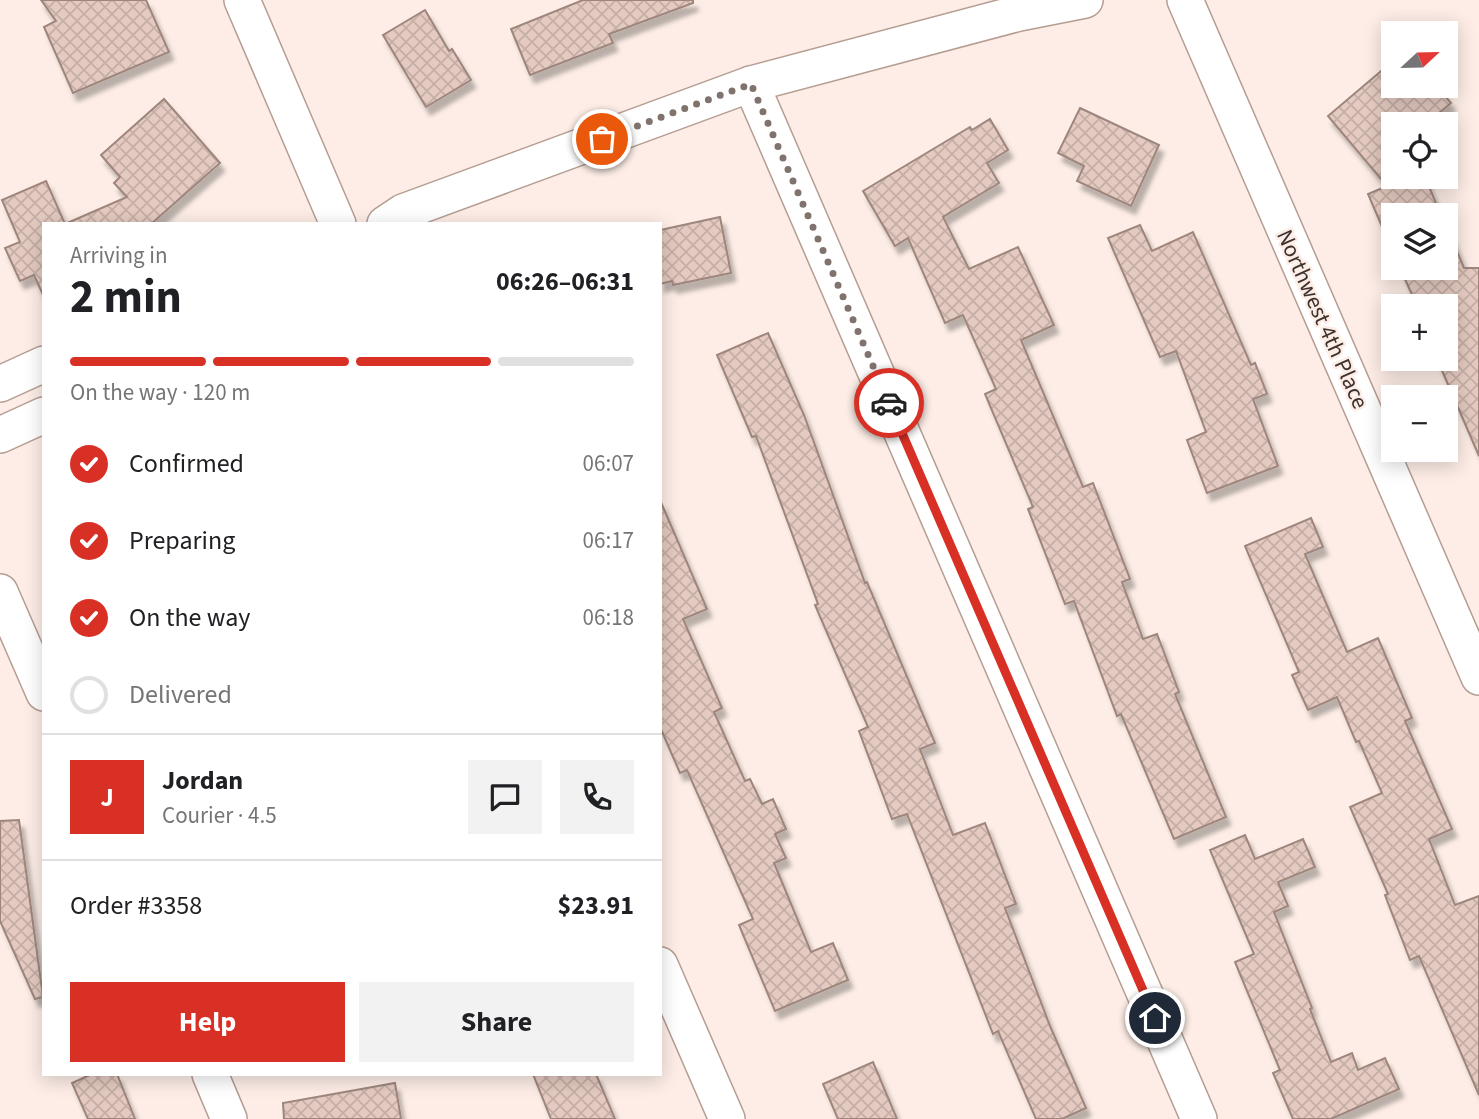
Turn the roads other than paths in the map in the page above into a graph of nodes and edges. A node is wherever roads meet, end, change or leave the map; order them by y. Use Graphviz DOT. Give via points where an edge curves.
graph roads {
  1 [pos="242,0"];
  2 [pos="1085,0"];
  3 [pos="1185,0"];
  4 [pos="751,84"];
  5 [pos="337,222"];
  6 [pos="388,222"];
  7 [pos="42,365"];
  8 [pos="0,384"];
  9 [pos="42,416"];
  10 [pos="0,435"];
  11 [pos="0,592"];
  12 [pos="1479,677"];
  13 [pos="42,688"];
  14 [pos="662,970"];
  15 [pos="211,1076"];
  16 [pos="229,1119"];
  17 [pos="727,1119"];
  18 [pos="1199,1119"];
  1 -- 5 [label="street"];
  2 -- 4 [label="street"];
  3 -- 12 [label="street, Northwest 4th Place"];
  4 -- 6 [label="street" via="403,212"];
  4 -- 18 [label="street"];
  7 -- 8 [label="street"];
  9 -- 10 [label="street"];
  11 -- 13 [label="street"];
  14 -- 17 [label="street"];
  15 -- 16 [label="street"];
}
